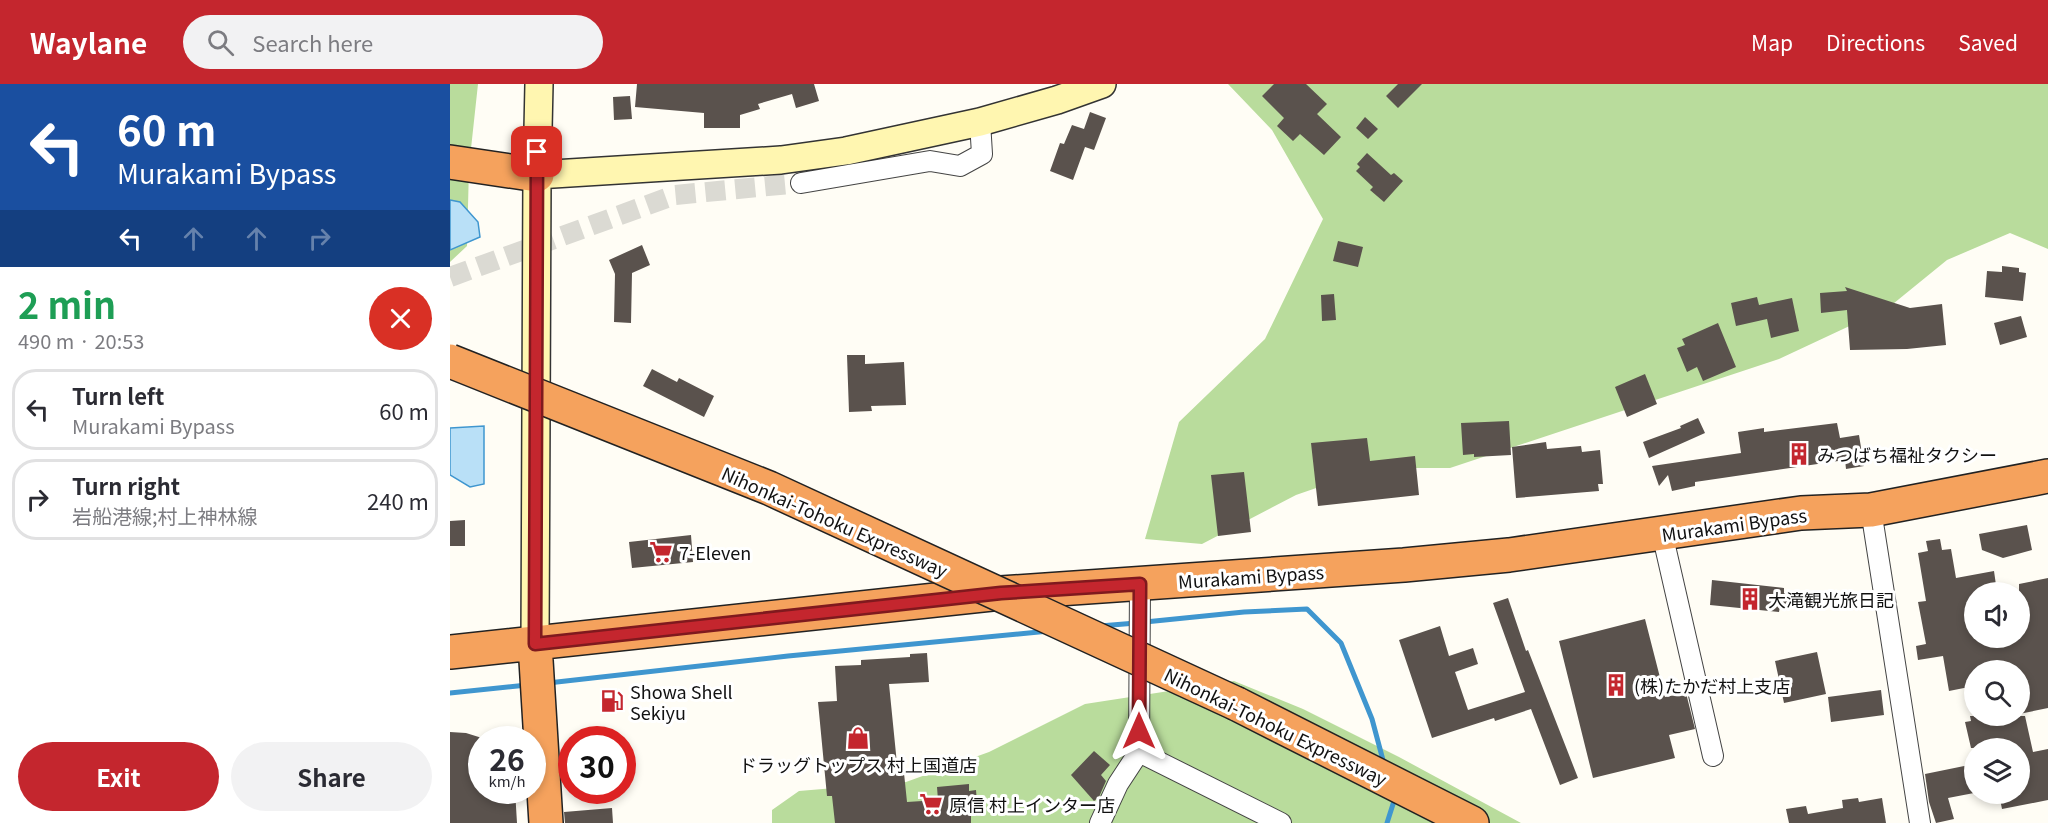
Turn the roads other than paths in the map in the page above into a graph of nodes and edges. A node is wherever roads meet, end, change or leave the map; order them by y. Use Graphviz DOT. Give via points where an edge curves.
graph roads {
  1 [pos="539,84"];
  2 [pos="1102,84"];
  3 [pos="980,122"];
  4 [pos="450,162"];
  5 [pos="537,175"];
  6 [pos="450,177"];
  7 [pos="801,183"];
  8 [pos="450,362"];
  9 [pos="2048,476"];
  10 [pos="1871,510"];
  11 [pos="1662,533"];
  12 [pos="1140,584"];
  13 [pos="450,652"];
  14 [pos="536,670"];
  15 [pos="1139,752"];
  16 [pos="1713,756"];
  17 [pos="546,823"];
  18 [pos="1100,823"];
  19 [pos="1281,823"];
  20 [pos="1472,823"];
  21 [pos="1920,823"];
  1 -- 5 [label="street"];
  2 -- 3 [label="street"];
  3 -- 5 [label="street" via="846,151 782,160"];
  3 -- 7 [label="street" via="982,154 960,166 930,161"];
  4 -- 5 [label="highway"];
  5 -- 6 [label="highway"];
  5 -- 14 [label="street"];
  8 -- 20 [label="highway, Nihonkai-Tohoku Expressway, bridge" via="769,488 1237,704"];
  9 -- 10 [label="highway, Murakami Bypass"];
  10 -- 11 [label="highway, Murakami Bypass" via="1801,513"];
  10 -- 21 [label="street"];
  11 -- 12 [label="highway, Murakami Bypass" via="1404,566"];
  11 -- 16 [label="street"];
  12 -- 14 [label="highway, Murakami Bypass" via="1001,593"];
  12 -- 15 [label="street"];
  13 -- 14 [label="highway, Murakami Bypass"];
  14 -- 17 [label="highway"];
  15 -- 18 [label="street"];
  15 -- 19 [label="street"];
}
